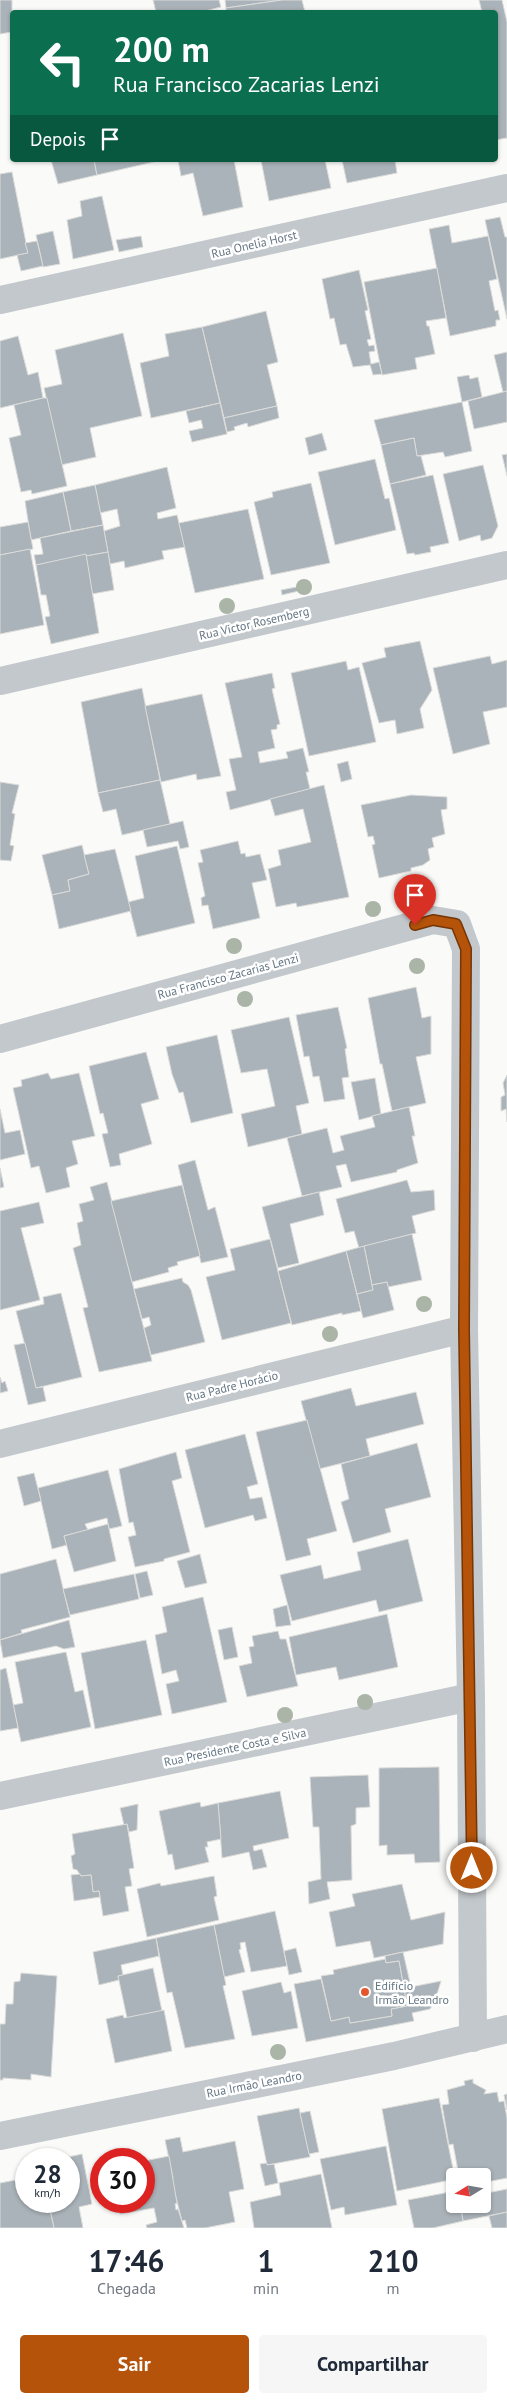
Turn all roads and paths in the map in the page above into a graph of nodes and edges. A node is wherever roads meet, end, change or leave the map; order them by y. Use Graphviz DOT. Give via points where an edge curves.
graph roads {
  1 [pos="507,188"];
  2 [pos="0,300"];
  3 [pos="507,565"];
  4 [pos="0,681"];
  5 [pos="0,1039"];
  6 [pos="464,1329"];
  7 [pos="0,1444"];
  8 [pos="471,1697"];
  9 [pos="0,1796"];
  10 [pos="507,2029"];
  11 [pos="473,2038"];
  12 [pos="0,2136"];
  1 -- 2 [label="street, Rua Onelia Horst"];
  3 -- 4 [label="street, Rua Victor Rosemberg"];
  5 -- 6 [label="street, Rua Francisco Zacarias Lenzi" via="433,920 456,924 466,949"];
  6 -- 7 [label="street, Rua Padre Horácio"];
  6 -- 8 [label="street"];
  8 -- 9 [label="street, Rua Presidente Costa e Silva"];
  8 -- 11 [label="street"];
  10 -- 11 [label="street, Rua Irmão Leandro"];
  11 -- 12 [label="street, Rua Irmão Leandro"];
}
